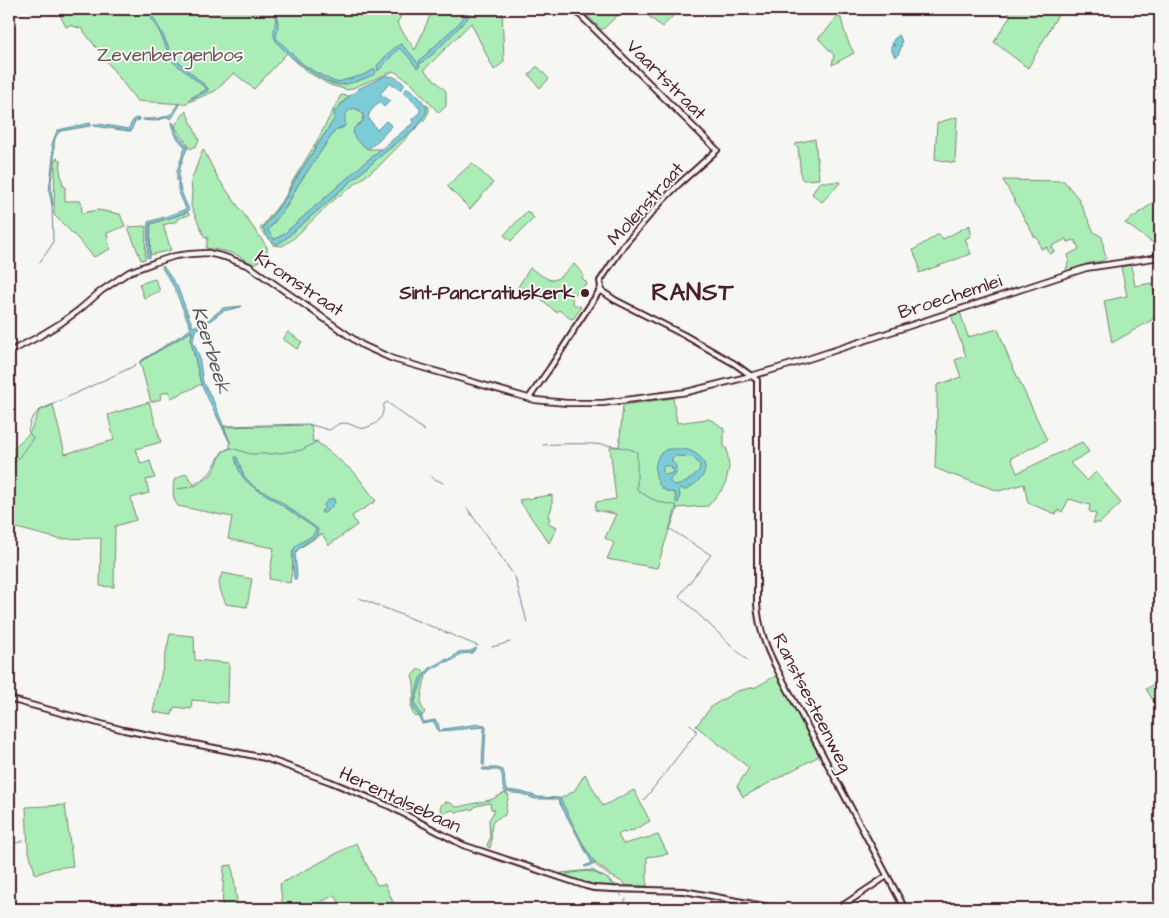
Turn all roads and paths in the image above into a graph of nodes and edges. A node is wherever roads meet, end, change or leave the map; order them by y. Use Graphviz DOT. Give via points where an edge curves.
graph roads {
  1 [pos="574,9"];
  2 [pos="717,150"];
  3 [pos="1160,257"];
  4 [pos="600,290"];
  5 [pos="9,352"];
  6 [pos="741,369"];
  7 [pos="751,376"];
  8 [pos="738,379"];
  9 [pos="528,398"];
  10 [pos="9,700"];
  11 [pos="887,876"];
  12 [pos="780,909"];
  13 [pos="835,909"];
  14 [pos="905,909"];
  1 -- 2 [label="street, Vaartstraat"];
  2 -- 4 [label="street, Molenstraat" via="662,201 624,245 600,281"];
  3 -- 7 [label="main road, Broechemlei" via="1086,268"];
  4 -- 6 [label="street"];
  4 -- 9 [label="street"];
  5 -- 9 [label="main road, Kromstraat" via="61,323 129,272 175,256 208,253 255,270 378,354"];
  6 -- 7 [label="street"];
  6 -- 8 [label="street"];
  7 -- 8 [label="main road, Broechemlei"];
  7 -- 11 [label="street, Ranstsesteenweg" via="757,380 758,620 764,644"];
  8 -- 9 [label="main road, Kromstraat" via="687,392 604,403"];
  10 -- 12 [label="street, Herentalsebaan" via="141,734 265,758 389,806 463,845 586,886 684,890"];
  11 -- 13 [label="street"];
  11 -- 14 [label="street, Ranstsesteenweg"];
}
